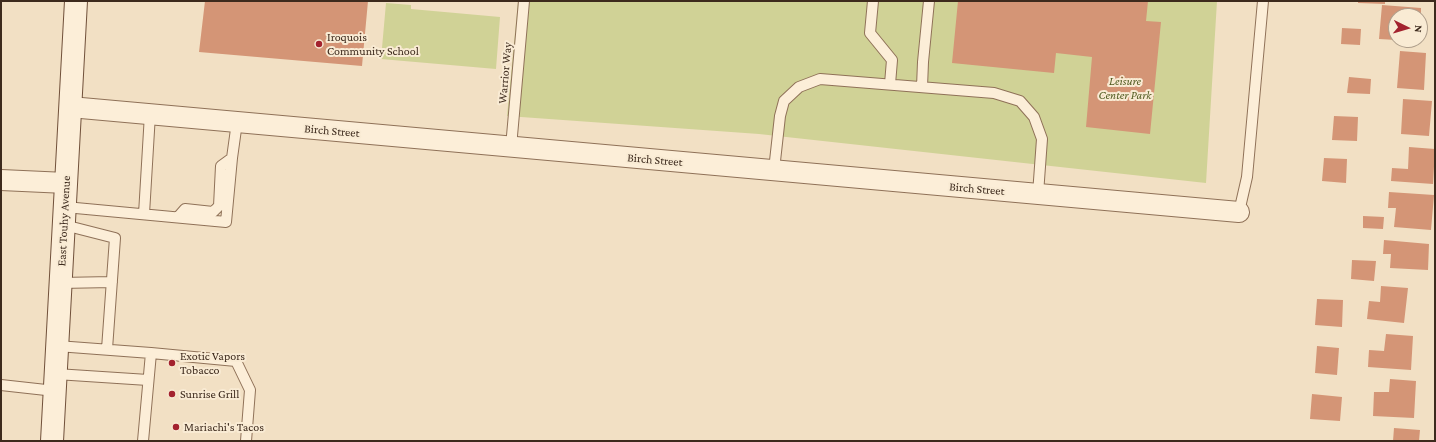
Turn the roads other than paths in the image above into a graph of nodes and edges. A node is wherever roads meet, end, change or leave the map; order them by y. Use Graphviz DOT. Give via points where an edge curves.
graph roads {
  1 [pos="76,1"];
  2 [pos="524,1"];
  3 [pos="873,1"];
  4 [pos="929,1"];
  5 [pos="1263,1"];
  6 [pos="890,84"];
  7 [pos="922,87"];
  8 [pos="70,107"];
  9 [pos="150,114"];
  10 [pos="237,122"];
  11 [pos="511,147"];
  12 [pos="232,158"];
  13 [pos="774,170"];
  14 [pos="1,180"];
  15 [pos="66,183"];
  16 [pos="1038,194"];
  17 [pos="1239,212"];
  18 [pos="144,214"];
  19 [pos="64,216"];
  20 [pos="178,217"];
  21 [pos="112,282"];
  22 [pos="60,283"];
  23 [pos="57,346"];
  24 [pos="107,349"];
  25 [pos="151,353"];
  26 [pos="148,380"];
  27 [pos="55,382"];
  28 [pos="1,385"];
  29 [pos="52,441"];
  30 [pos="143,441"];
  31 [pos="246,441"];
  1 -- 8 [label="main road, East Touhy Avenue"];
  2 -- 11 [label="lane, Warrior Way"];
  3 -- 6 [label="lane" via="870,33 892,60"];
  4 -- 7 [label="lane"];
  5 -- 17 [label="lane" via="1247,177"];
  6 -- 7 [label="lane"];
  6 -- 13 [label="lane" via="820,79 799,87 784,101"];
  7 -- 16 [label="lane" via="994,93 1020,101 1034,118 1042,139"];
  8 -- 9 [label="street, Birch Street"];
  8 -- 15 [label="main road, East Touhy Avenue"];
  9 -- 10 [label="street, Birch Street"];
  9 -- 18 [label="lane"];
  10 -- 11 [label="street, Birch Street"];
  10 -- 12 [label="lane"];
  11 -- 13 [label="street, Birch Street"];
  12 -- 20 [label="lane" via="221,166 218,206 213,212 185,209"];
  12 -- 20 [label="lane" via="226,222"];
  13 -- 16 [label="street, Birch Street"];
  14 -- 15 [label="street"];
  15 -- 19 [label="main road, East Touhy Avenue"];
  16 -- 17 [label="street, Birch Street"];
  18 -- 19 [label="lane"];
  18 -- 20 [label="lane"];
  19 -- 21 [label="lane" via="115,238"];
  19 -- 22 [label="main road, East Touhy Avenue"];
  21 -- 22 [label="lane"];
  21 -- 24 [label="lane"];
  22 -- 23 [label="main road, East Touhy Avenue"];
  23 -- 24 [label="lane"];
  23 -- 27 [label="main road, East Touhy Avenue"];
  24 -- 25 [label="lane"];
  25 -- 26 [label="lane"];
  25 -- 31 [label="lane" via="236,361 250,390"];
  26 -- 27 [label="lane"];
  26 -- 30 [label="lane"];
  27 -- 28 [label="lane"];
  27 -- 29 [label="main road, East Touhy Avenue"];
}
